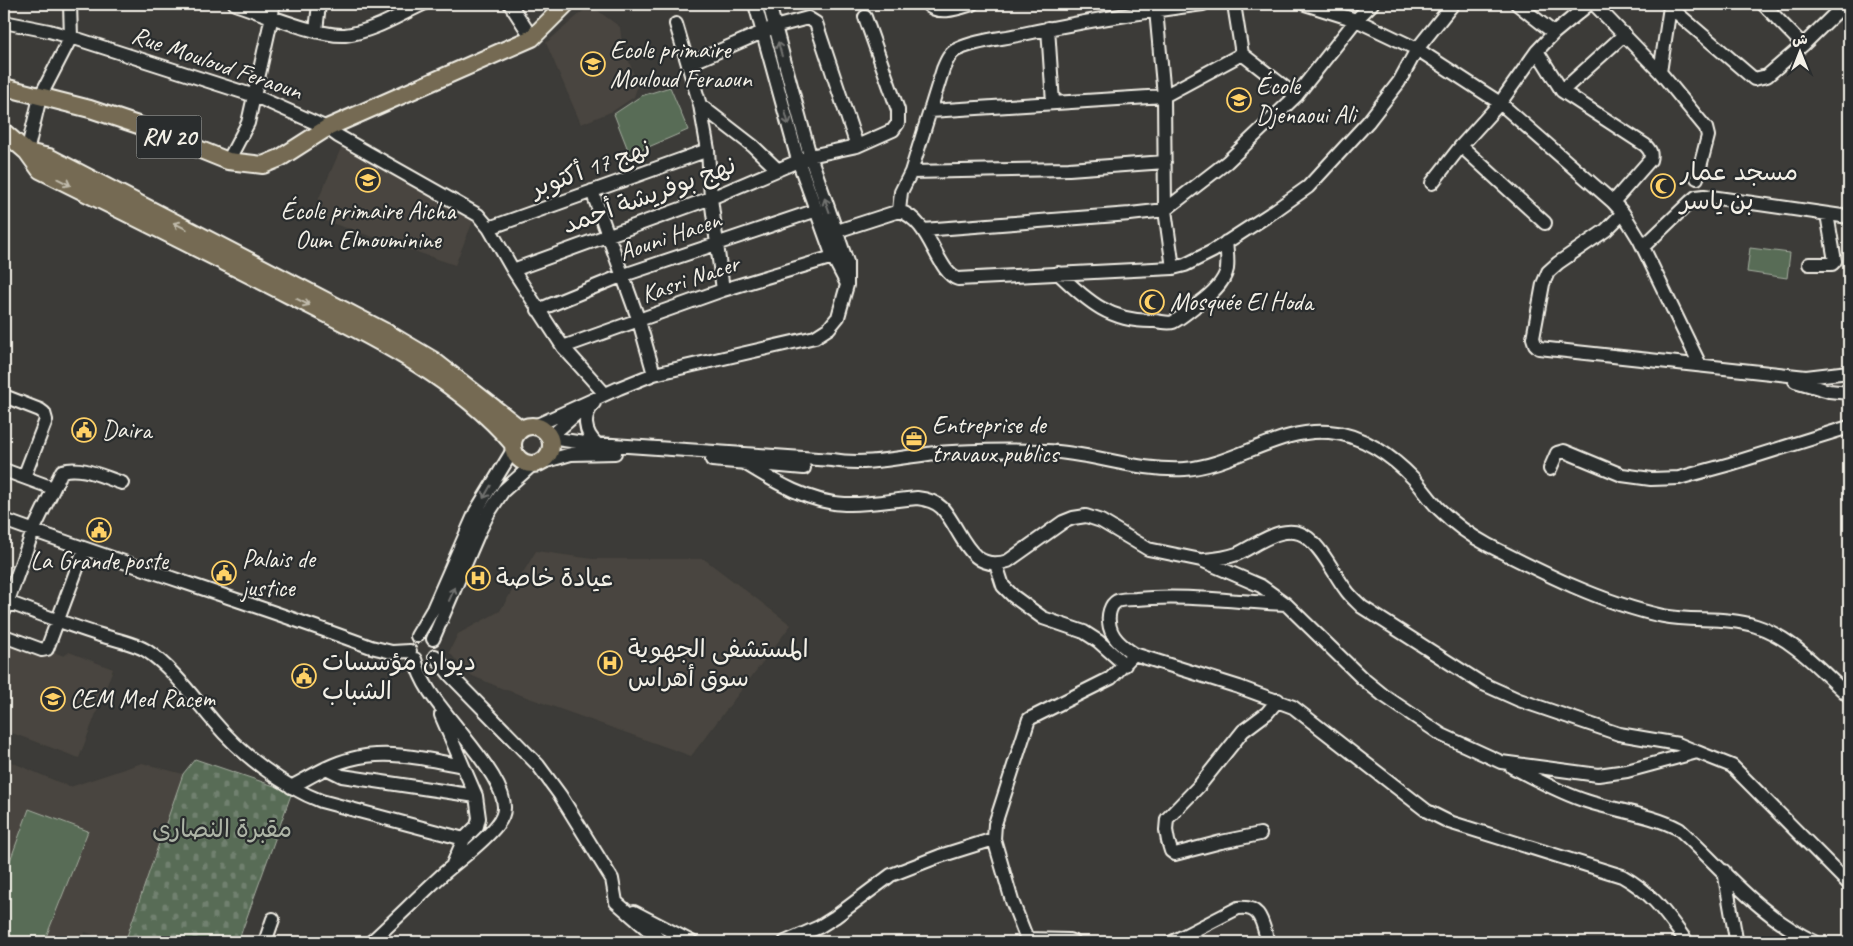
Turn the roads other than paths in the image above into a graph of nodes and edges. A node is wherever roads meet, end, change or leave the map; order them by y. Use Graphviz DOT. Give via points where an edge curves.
graph roads {
  1 [pos="70,4"];
  2 [pos="235,4"];
  3 [pos="319,4"];
  4 [pos="423,4"];
  5 [pos="510,4"];
  6 [pos="566,4"];
  7 [pos="756,4"];
  8 [pos="769,4"];
  9 [pos="927,4"];
  10 [pos="972,4"];
  11 [pos="1203,4"];
  12 [pos="1234,4"];
  13 [pos="1305,4"];
  14 [pos="1372,4"];
  15 [pos="1453,4"];
  16 [pos="1518,4"];
  17 [pos="1589,4"];
  18 [pos="1594,4"];
  19 [pos="1763,4"];
  20 [pos="1845,4"];
  21 [pos="1672,6"];
  22 [pos="273,10"];
  23 [pos="1156,10"];
  24 [pos="865,17"];
  25 [pos="1356,20"];
  26 [pos="4,22"];
  27 [pos="676,24"];
  28 [pos="774,27"];
  29 [pos="1048,28"];
  30 [pos="316,31"];
  31 [pos="762,33"];
  32 [pos="1554,33"];
  33 [pos="1625,34"];
  34 [pos="71,37"];
  35 [pos="532,38"];
  36 [pos="1803,45"];
  37 [pos="1417,49"];
  38 [pos="1537,51"];
  39 [pos="1242,54"];
  40 [pos="689,64"];
  41 [pos="1660,72"];
  42 [pos="4,87"];
  43 [pos="1562,91"];
  44 [pos="255,96"];
  45 [pos="1164,96"];
  46 [pos="1296,96"];
  47 [pos="40,97"];
  48 [pos="1053,103"];
  49 [pos="1500,103"];
  50 [pos="700,105"];
  51 [pos="930,111"];
  52 [pos="327,128"];
  53 [pos="4,132"];
  54 [pos="857,146"];
  55 [pos="1461,146"];
  56 [pos="708,150"];
  57 [pos="27,152"];
  58 [pos="804,158"];
  59 [pos="228,161"];
  60 [pos="1165,162"];
  61 [pos="778,170"];
  62 [pos="911,172"];
  63 [pos="1697,178"];
  64 [pos="1432,183"];
  65 [pos="592,191"];
  66 [pos="711,198"];
  67 [pos="1613,202"];
  68 [pos="817,210"];
  69 [pos="1165,210"];
  70 [pos="899,211"];
  71 [pos="1623,213"];
  72 [pos="1827,214"];
  73 [pos="1849,217"];
  74 [pos="1545,223"];
  75 [pos="489,228"];
  76 [pos="923,230"];
  77 [pos="837,231"];
  78 [pos="608,234"];
  79 [pos="1226,242"];
  80 [pos="717,244"];
  81 [pos="1643,247"];
  82 [pos="834,257"];
  83 [pos="1809,264"];
  84 [pos="1173,268"];
  85 [pos="513,270"];
  86 [pos="1058,273"];
  87 [pos="621,276"];
  88 [pos="847,285"];
  89 [pos="723,290"];
  90 [pos="538,310"];
  91 [pos="639,321"];
  92 [pos="563,347"];
  93 [pos="1700,365"];
  94 [pos="1849,372"];
  95 [pos="654,374"];
  96 [pos="1776,374"];
  97 [pos="1849,393"];
  98 [pos="4,396"];
  99 [pos="597,398"];
  100 [pos="1849,427"];
  101 [pos="528,428"];
  102 [pos="550,438"];
  103 [pos="598,444"];
  104 [pos="513,447"];
  105 [pos="745,460"];
  106 [pos="538,463"];
  107 [pos="1550,469"];
  108 [pos="4,470"];
  109 [pos="24,477"];
  110 [pos="122,483"];
  111 [pos="53,488"];
  112 [pos="4,520"];
  113 [pos="33,531"];
  114 [pos="84,550"];
  115 [pos="1201,560"];
  116 [pos="996,564"];
  117 [pos="1286,604"];
  118 [pos="5,605"];
  119 [pos="57,621"];
  120 [pos="4,636"];
  121 [pos="417,636"];
  122 [pos="433,639"];
  123 [pos="1134,654"];
  124 [pos="412,655"];
  125 [pos="435,656"];
  126 [pos="1125,665"];
  127 [pos="1849,696"];
  128 [pos="434,699"];
  129 [pos="1278,700"];
  130 [pos="1697,752"];
  131 [pos="1501,762"];
  132 [pos="463,766"];
  133 [pos="326,768"];
  134 [pos="291,787"];
  135 [pos="476,796"];
  136 [pos="1260,834"];
  137 [pos="464,839"];
  138 [pos="994,839"];
  139 [pos="1724,871"];
  140 [pos="444,873"];
  141 [pos="1849,884"];
  142 [pos="616,902"];
  143 [pos="272,919"];
  144 [pos="1027,940"];
  145 [pos="265,942"];
  146 [pos="371,942"];
  147 [pos="662,942"];
  148 [pos="692,942"];
  149 [pos="785,942"];
  150 [pos="1074,942"];
  151 [pos="1172,942"];
  152 [pos="1268,942"];
  153 [pos="1688,942"];
  154 [pos="1736,942"];
  155 [pos="1815,942"];
  1 -- 34 [label="street"];
  2 -- 22 [label="street"];
  3 -- 30 [label="street"];
  4 -- 30 [label="street" via="354,33 344,35"];
  5 -- 35 [label="street"];
  6 -- 35 [label="main road, RN 20"];
  7 -- 31 [label="street"];
  8 -- 28 [label="street"];
  9 -- 10 [label="street" via="930,8 943,10"];
  11 -- 23 [label="street"];
  12 -- 39 [label="street"];
  13 -- 25 [label="street"];
  14 -- 25 [label="street"];
  15 -- 37 [label="street"];
  16 -- 32 [label="street"];
  17 -- 32 [label="street"];
  18 -- 33 [label="street"];
  19 -- 36 [label="street"];
  20 -- 36 [label="street"];
  21 -- 36 [label="street" via="1754,78 1767,76"];
  21 -- 41 [label="street"];
  22 -- 30 [label="street"];
  22 -- 44 [label="street"];
  23 -- 29 [label="street"];
  23 -- 45 [label="street"];
  24 -- 54 [label="street, نهج بوفريشة أحمد" via="899,119 893,130"];
  25 -- 37 [label="street"];
  25 -- 46 [label="street"];
  26 -- 34 [label="street, Rue Mouloud Feraoun"];
  27 -- 40 [label="street"];
  28 -- 31 [label="street"];
  28 -- 54 [label="street" via="808,18 816,23"];
  58 -- 28 [label="street, one-way"];
  29 -- 48 [label="street"];
  29 -- 51 [label="street" via="970,45 953,52 943,69"];
  31 -- 40 [label="street"];
  31 -- 58 [label="street, one-way"];
  32 -- 38 [label="street"];
  33 -- 41 [label="street"];
  33 -- 43 [label="street"];
  34 -- 44 [label="street, Rue Mouloud Feraoun"];
  34 -- 47 [label="street"];
  35 -- 52 [label="main road, RN 20"];
  37 -- 49 [label="street"];
  37 -- 79 [label="street" via="1399,82 1368,122 1308,188"];
  38 -- 43 [label="street"];
  38 -- 49 [label="street"];
  39 -- 45 [label="street"];
  39 -- 46 [label="street"];
  40 -- 50 [label="street"];
  41 -- 63 [label="street" via="1706,128 1708,136"];
  42 -- 47 [label="main road, RN 20"];
  43 -- 67 [label="street" via="1645,145 1652,154"];
  44 -- 52 [label="street, Rue Mouloud Feraoun"];
  44 -- 59 [label="street" via="248,122"];
  45 -- 48 [label="street"];
  45 -- 60 [label="street"];
  46 -- 69 [label="street" via="1228,162"];
  47 -- 57 [label="street"];
  47 -- 59 [label="main road, RN 20" via="90,108"];
  48 -- 51 [label="street"];
  49 -- 55 [label="street"];
  49 -- 67 [label="street"];
  50 -- 56 [label="street"];
  50 -- 61 [label="street"];
  51 -- 62 [label="street"];
  52 -- 59 [label="main road, RN 20" via="269,163 258,166"];
  52 -- 75 [label="street, Rue Mouloud Feraoun" via="478,215"];
  53 -- 57 [label="main road"];
  54 -- 58 [label="street, نهج بوفريشة أحمد"];
  55 -- 64 [label="street"];
  55 -- 74 [label="street"];
  56 -- 65 [label="street, نهج 17 أكتوبر"];
  56 -- 66 [label="street"];
  101 -- 57 [label="main road, one-way" via="433,360 384,331 49,157"];
  57 -- 104 [label="main road, one-way" via="40,170 402,354 466,397"];
  58 -- 61 [label="street, نهج بوفريشة أحمد"];
  58 -- 68 [label="street"];
  77 -- 58 [label="street, one-way"];
  60 -- 62 [label="street"];
  60 -- 69 [label="street"];
  61 -- 66 [label="street, نهج بوفريشة أحمد"];
  62 -- 70 [label="street" via="901,192"];
  65 -- 75 [label="street, نهج 17 أكتوبر"];
  65 -- 78 [label="street"];
  66 -- 78 [label="street, نهج بوفريشة أحمد"];
  66 -- 80 [label="street"];
  67 -- 71 [label="street"];
  68 -- 80 [label="street, Aouni Hacen"];
  68 -- 82 [label="street"];
  69 -- 76 [label="street"];
  69 -- 84 [label="street"];
  70 -- 76 [label="street" via="908,214"];
  70 -- 77 [label="street"];
  71 -- 81 [label="street"];
  71 -- 93 [label="street" via="1606,230 1548,272 1542,284 1535,344 1538,348"];
  72 -- 73 [label="street"];
  72 -- 81 [label="street" via="1696,197"];
  72 -- 83 [label="street" via="1835,261 1828,265"];
  75 -- 85 [label="street, Rue Mouloud Feraoun"];
  76 -- 86 [label="street" via="954,278"];
  77 -- 88 [label="street" via="847,262"];
  78 -- 85 [label="street, نهج بوفريشة أحمد"];
  78 -- 87 [label="street"];
  79 -- 84 [label="street" via="1185,265"];
  79 -- 86 [label="street" via="1227,269 1224,277 1201,302 1172,323 1112,315 1078,293"];
  80 -- 87 [label="street, Aouni Hacen"];
  80 -- 89 [label="street"];
  81 -- 93 [label="street"];
  82 -- 88 [label="street"];
  82 -- 89 [label="street, Kasri Nacer"];
  84 -- 86 [label="street"];
  85 -- 90 [label="street, Rue Mouloud Feraoun"];
  87 -- 90 [label="street, Aouni Hacen"];
  87 -- 91 [label="street"];
  88 -- 95 [label="street" via="838,317 815,337"];
  89 -- 91 [label="street, Kasri Nacer"];
  90 -- 92 [label="street, Rue Mouloud Feraoun"];
  91 -- 92 [label="street, Kasri Nacer"];
  91 -- 95 [label="street"];
  92 -- 99 [label="street, Rue Mouloud Feraoun"];
  93 -- 96 [label="street"];
  94 -- 96 [label="street" via="1817,377"];
  95 -- 99 [label="street"];
  96 -- 97 [label="street" via="1820,389"];
  98 -- 109 [label="street" via="40,410 46,420"];
  99 -- 101 [label="street"];
  99 -- 102 [label="street"];
  99 -- 103 [label="street" via="586,420 589,434"];
  100 -- 107 [label="street" via="1679,478 1650,479 1622,475 1564,451 1557,453"];
  101 -- 102 [label="main road" via="541,428"];
  101 -- 104 [label="main road" via="517,433"];
  102 -- 103 [label="street"];
  102 -- 106 [label="main road" via="551,451"];
  103 -- 105 [label="street"];
  104 -- 106 [label="main road" via="522,462"];
  104 -- 121 [label="street, one-way" via="476,511 433,610"];
  105 -- 106 [label="street" via="612,453 571,454"];
  105 -- 116 [label="street" via="779,483 829,502 859,504 926,499 941,508 973,554"];
  105 -- 127 [label="street" via="814,468 960,452 1025,451 1078,454 1146,467 1182,469 1220,462 1291,434 1310,431 1339,433 1366,443 1393,459 1439,509 1483,543 1592,594 1643,612 1758,626 1784,640"];
  122 -- 106 [label="street, one-way" via="492,507 513,481"];
  108 -- 109 [label="street"];
  109 -- 111 [label="street"];
  110 -- 111 [label="street" via="78,469 68,469 59,474"];
  111 -- 113 [label="street"];
  112 -- 113 [label="street"];
  113 -- 114 [label="street"];
  113 -- 118 [label="street"];
  114 -- 119 [label="street"];
  114 -- 124 [label="street" via="248,602 371,647"];
  115 -- 116 [label="street" via="1148,549 1101,521 1086,516 1068,520 1014,558"];
  115 -- 117 [label="street" via="1261,586"];
  115 -- 130 [label="street" via="1238,553 1277,534 1296,533 1307,537 1347,592 1362,607 1481,683 1519,700 1619,734 1678,744"];
  116 -- 126 [label="street" via="1003,586 1013,596 1042,618 1084,632"];
  117 -- 123 [label="street" via="1154,597 1117,602 1110,612 1112,633"];
  117 -- 131 [label="street" via="1383,695 1442,735"];
  118 -- 119 [label="street"];
  119 -- 120 [label="street" via="45,650"];
  119 -- 134 [label="street" via="146,650 167,668 229,739"];
  121 -- 122 [label="street"];
  121 -- 124 [label="street" via="411,642"];
  122 -- 125 [label="street" via="437,647"];
  123 -- 126 [label="street"];
  123 -- 129 [label="street"];
  124 -- 125 [label="street" via="423,662"];
  124 -- 128 [label="street"];
  125 -- 142 [label="street" via="538,765 612,879"];
  126 -- 138 [label="street" via="1112,678 1028,719 995,824"];
  128 -- 132 [label="street"];
  128 -- 140 [label="street" via="485,766 504,800 503,815 493,830"];
  129 -- 136 [label="street" via="1267,713 1243,730 1199,786 1170,815 1166,824 1169,846 1175,854"];
  129 -- 153 [label="street" via="1293,707 1428,810 1449,822 1622,876 1640,886"];
  130 -- 131 [label="street" via="1598,775"];
  130 -- 141 [label="street" via="1732,766"];
  131 -- 139 [label="street" via="1587,802 1671,824"];
  132 -- 133 [label="street" via="406,756 368,755"];
  132 -- 135 [label="street"];
  133 -- 134 [label="street"];
  133 -- 135 [label="street" via="342,776"];
  134 -- 137 [label="street" via="321,801"];
  135 -- 137 [label="street" via="477,826"];
  137 -- 140 [label="street" via="453,864"];
  138 -- 144 [label="street"];
  138 -- 149 [label="street" via="891,875 835,917"];
  139 -- 154 [label="street"];
  139 -- 155 [label="street" via="1782,924"];
  140 -- 146 [label="street"];
  142 -- 147 [label="street"];
  142 -- 148 [label="street"];
  143 -- 145 [label="street"];
  144 -- 150 [label="street"];
  151 -- 152 [label="street" via="1238,908 1248,907 1257,913"];
}
